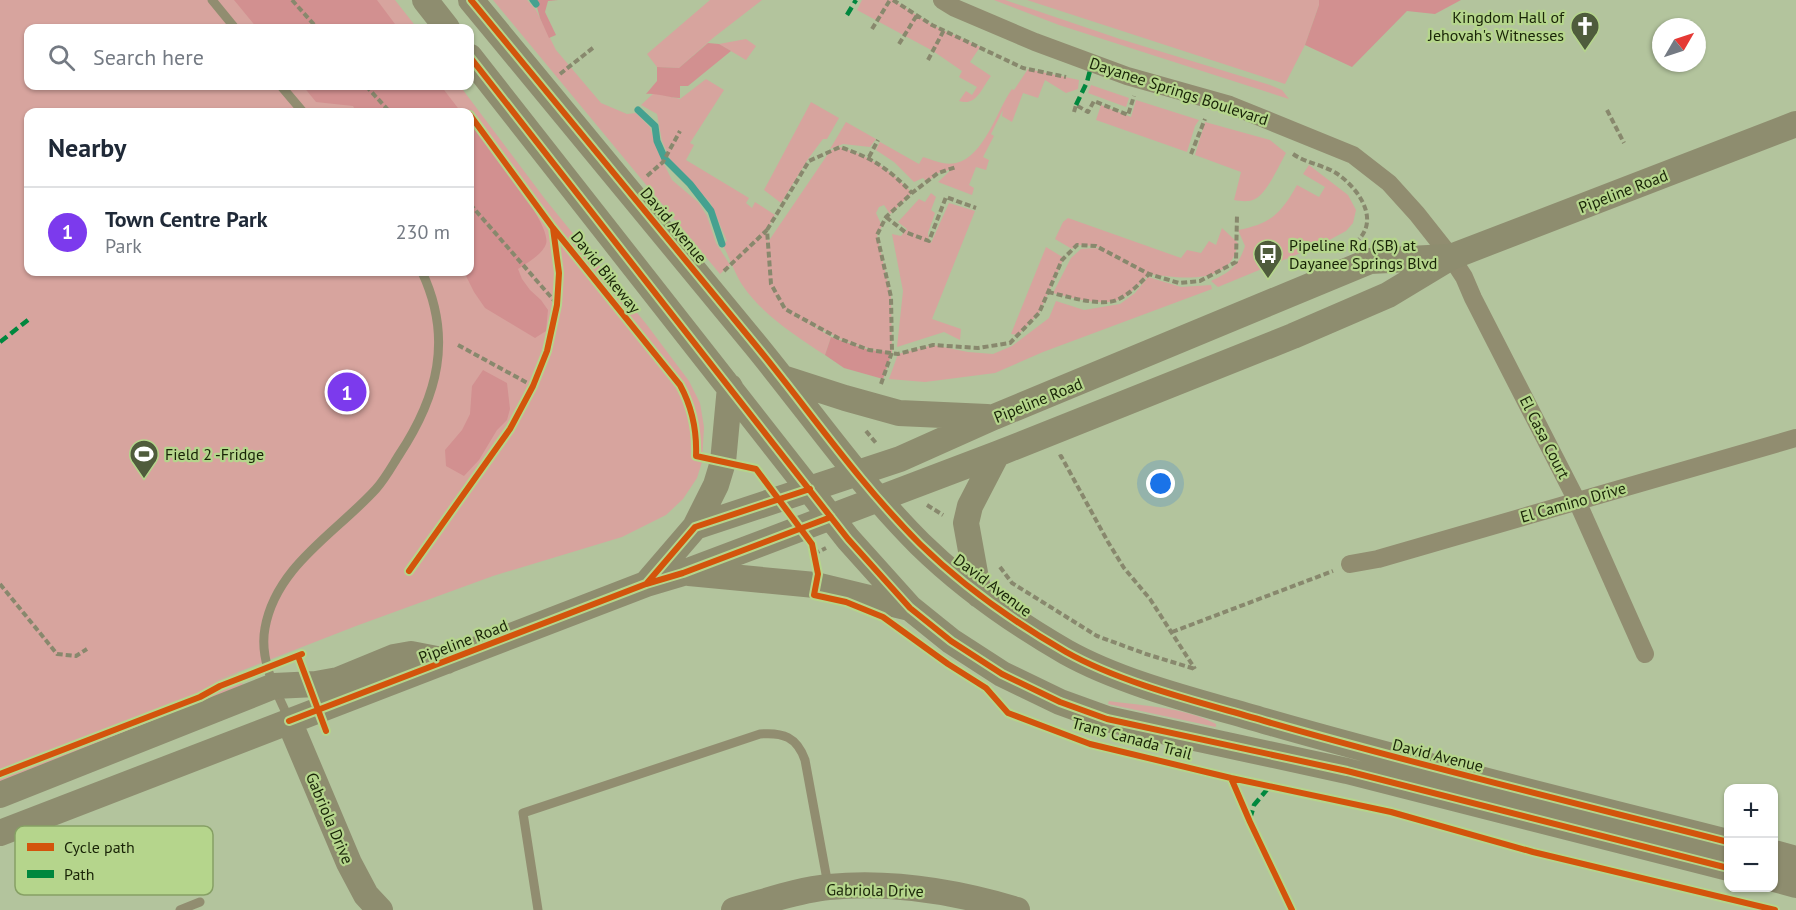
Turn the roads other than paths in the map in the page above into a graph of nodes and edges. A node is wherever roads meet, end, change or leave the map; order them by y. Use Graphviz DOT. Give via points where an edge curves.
graph roads {
  1 [pos="212,0"];
  2 [pos="425,0"];
  3 [pos="471,0"];
  4 [pos="942,0"];
  5 [pos="232,24"];
  6 [pos="444,24"];
  7 [pos="474,62"];
  8 [pos="284,90"];
  9 [pos="300,108"];
  10 [pos="1796,124"];
  11 [pos="1451,257"];
  12 [pos="423,276"];
  13 [pos="783,378"];
  14 [pos="730,387"];
  15 [pos="994,417"];
  16 [pos="1796,438"];
  17 [pos="996,454"];
  18 [pos="857,473"];
  19 [pos="810,489"];
  20 [pos="878,498"];
  21 [pos="1577,501"];
  22 [pos="831,517"];
  23 [pos="695,527"];
  24 [pos="1350,564"];
  25 [pos="683,573"];
  26 [pos="646,584"];
  27 [pos="979,595"];
  28 [pos="910,608"];
  29 [pos="1645,654"];
  30 [pos="448,661"];
  31 [pos="274,686"];
  32 [pos="290,721"];
  33 [pos="0,795"];
  34 [pos="18,826"];
  35 [pos="15,827"];
  36 [pos="0,833"];
  37 [pos="1724,841"];
  38 [pos="1778,854"];
  39 [pos="1796,859"];
  40 [pos="1724,867"];
  41 [pos="1778,880"];
  42 [pos="1796,885"];
  43 [pos="829,887"];
  44 [pos="200,902"];
  45 [pos="180,910"];
  46 [pos="380,910"];
  47 [pos="538,910"];
  48 [pos="734,910"];
  49 [pos="1017,910"];
  1 -- 5 [label="lane"];
  2 -- 6 [label="main road"];
  3 -- 13 [label="main road, David Avenue"];
  4 -- 11 [label="street, Dayanee Springs Boulevard" via="1035,42 1127,76 1230,105 1353,155 1389,183"];
  7 -- 14 [label="main road"];
  8 -- 9 [label="lane"];
  10 -- 11 [label="main road, Pipeline Road"];
  11 -- 15 [label="main road, Pipeline Road" via="1370,261"];
  11 -- 17 [label="main road, Pipeline Road" via="1388,296"];
  11 -- 21 [label="street, El Casa Court"];
  12 -- 31 [label="lane" via="439,336 431,395 411,438 377,488 288,574 272,603 264,649"];
  13 -- 15 [label="main road" via="899,413"];
  13 -- 18 [label="main road, David Avenue"];
  14 -- 19 [label="main road"];
  14 -- 23 [label="main road" via="723,462"];
  15 -- 18 [label="main road, Pipeline Road" via="900,459"];
  16 -- 21 [label="street, El Camino Drive"];
  17 -- 20 [label="main road, Pipeline Road"];
  17 -- 27 [label="main road" via="970,506 966,523"];
  18 -- 19 [label="main road, Pipeline Road"];
  18 -- 20 [label="main road, David Avenue"];
  19 -- 22 [label="main road"];
  19 -- 23 [label="main road, Pipeline Road"];
  20 -- 22 [label="main road, Pipeline Road"];
  20 -- 27 [label="main road, David Avenue" via="924,548"];
  21 -- 24 [label="street, El Camino Drive"];
  21 -- 29 [label="street, El Casa Court"];
  22 -- 25 [label="main road, Pipeline Road"];
  22 -- 28 [label="main road"];
  23 -- 26 [label="main road, Pipeline Road"];
  25 -- 26 [label="main road, Pipeline Road"];
  25 -- 28 [label="main road" via="815,585"];
  26 -- 30 [label="main road, Pipeline Road"];
  27 -- 37 [label="main road, David Avenue" via="1071,654 1129,679 1392,758"];
  28 -- 40 [label="main road" via="1002,674 1107,719 1347,771"];
  30 -- 31 [label="main road" via="411,654 338,680"];
  30 -- 32 [label="main road, Pipeline Road"];
  31 -- 32 [label="lane"];
  31 -- 33 [label="main road"];
  32 -- 34 [label="main road, Pipeline Road"];
  32 -- 46 [label="main road, Gabriola Drive" via="349,863"];
  35 -- 36 [label="main road, Pipeline Road"];
  38 -- 39 [label="main road"];
  41 -- 42 [label="main road"];
  43 -- 47 [label="lane" via="805,760 792,740 772,733 523,813"];
  43 -- 48 [label="main road, Gabriola Drive"];
  43 -- 49 [label="main road, Gabriola Drive" via="927,890"];
  44 -- 45 [label="lane"];
}
